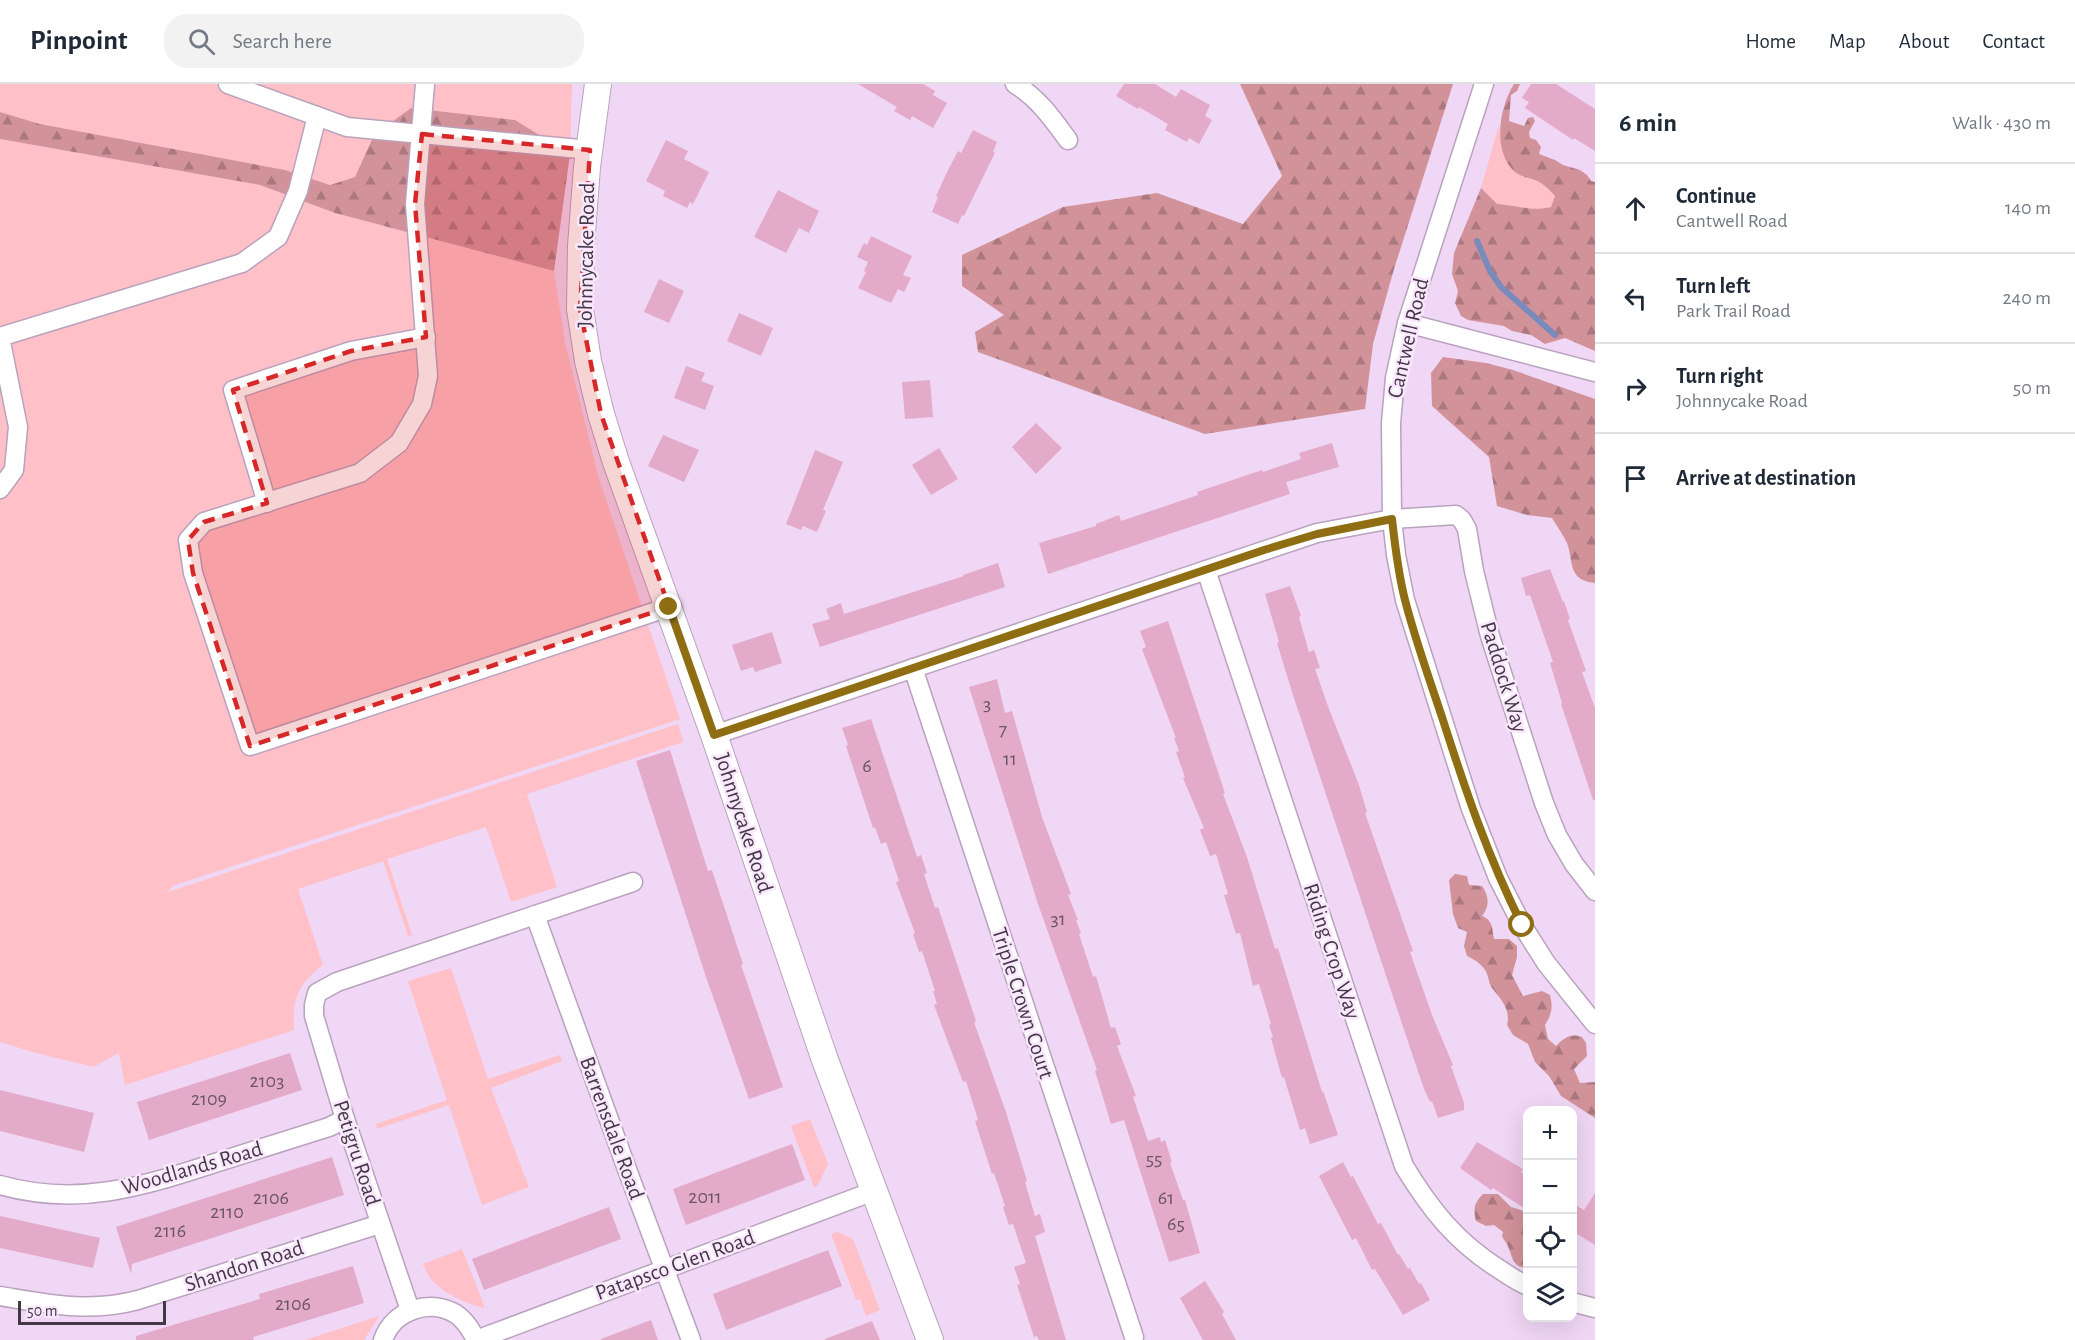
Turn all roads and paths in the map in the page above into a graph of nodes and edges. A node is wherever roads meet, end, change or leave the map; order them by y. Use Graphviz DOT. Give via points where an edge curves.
graph roads {
  1 [pos="228,84"];
  2 [pos="425,84"];
  3 [pos="598,84"];
  4 [pos="1015,84"];
  5 [pos="1484,84"];
  6 [pos="317,116"];
  7 [pos="423,134"];
  8 [pos="1068,140"];
  9 [pos="590,150"];
  10 [pos="1407,323"];
  11 [pos="0,337"];
  12 [pos="426,337"];
  13 [pos="1595,372"];
  14 [pos="0,489"];
  15 [pos="267,503"];
  16 [pos="1392,519"];
  17 [pos="1206,570"];
  18 [pos="669,607"];
  19 [pos="913,668"];
  20 [pos="714,735"];
  21 [pos="633,882"];
  22 [pos="1595,891"];
  23 [pos="535,915"];
  24 [pos="1595,1024"];
  25 [pos="345,1119"];
  26 [pos="0,1185"];
  27 [pos="874,1191"];
  28 [pos="380,1224"];
  29 [pos="663,1269"];
  30 [pos="1523,1284"];
  31 [pos="0,1296"];
  32 [pos="1577,1303"];
  33 [pos="1595,1308"];
  34 [pos="410,1310"];
  35 [pos="1134,1337"];
  36 [pos="383,1340"];
  37 [pos="476,1340"];
  38 [pos="692,1340"];
  39 [pos="930,1340"];
  1 -- 6 [label="street"];
  2 -- 7 [label="street"];
  3 -- 9 [label="street, Johnnycake Road"];
  4 -- 8 [label="street" via="1043,106"];
  5 -- 10 [label="street, Cantwell Road"];
  6 -- 7 [label="street" via="347,127"];
  6 -- 11 [label="street" via="298,191 278,237 242,263"];
  7 -- 9 [label="street"];
  7 -- 12 [label="street" via="415,204"];
  9 -- 18 [label="street, Johnnycake Road" via="580,298 588,361 616,462"];
  10 -- 13 [label="street"];
  10 -- 16 [label="street, Cantwell Road" via="1390,423"];
  11 -- 14 [label="street" via="18,427 14,470"];
  12 -- 15 [label="street" via="428,376 422,404 399,443 360,473"];
  12 -- 15 [label="street" via="351,351 233,390"];
  15 -- 18 [label="street" via="204,522 188,540 193,573 250,746"];
  16 -- 17 [label="street" via="1317,534"];
  16 -- 22 [label="street, Paddock Way" via="1456,515 1467,529 1490,636 1544,803 1557,835"];
  16 -- 24 [label="street, Cantwell Road" via="1405,600 1471,809 1498,878 1540,954"];
  17 -- 19 [label="street"];
  17 -- 30 [label="street, Riding Crop Way" via="1404,1166 1424,1199 1453,1233 1486,1261"];
  18 -- 20 [label="street, Johnnycake Road"];
  19 -- 20 [label="street"];
  19 -- 35 [label="street, Triple Crown Court"];
  20 -- 27 [label="street, Johnnycake Road"];
  21 -- 23 [label="street"];
  23 -- 25 [label="street, Petigru Road" via="337,982 317,993 314,1016"];
  23 -- 29 [label="street, Barrensdale Road"];
  25 -- 26 [label="street, Woodlands Road" via="128,1189 67,1195"];
  25 -- 28 [label="street, Petigru Road"];
  27 -- 29 [label="street, Patapsco Glen Road"];
  27 -- 39 [label="street, Johnnycake Road"];
  28 -- 31 [label="street, Shandon Road" via="111,1306 51,1304"];
  28 -- 34 [label="street, Petigru Road"];
  29 -- 37 [label="street, Patapsco Glen Road"];
  29 -- 38 [label="street, Barrensdale Road"];
  32 -- 33 [label="street"];
  34 -- 36 [label="street" via="396,1320"];
  34 -- 37 [label="street" via="442,1308 469,1326"];
}
